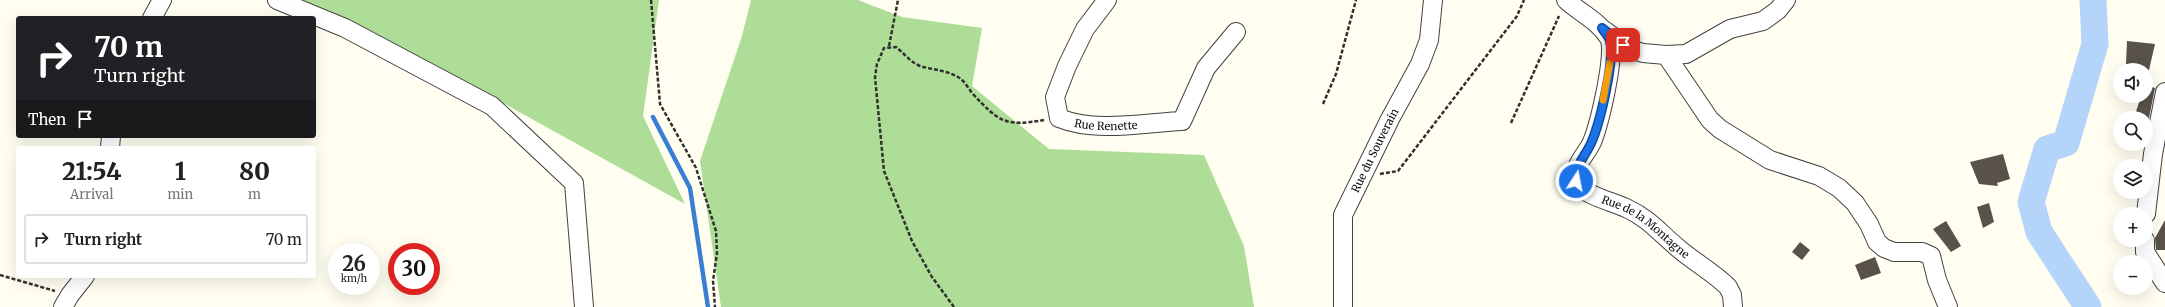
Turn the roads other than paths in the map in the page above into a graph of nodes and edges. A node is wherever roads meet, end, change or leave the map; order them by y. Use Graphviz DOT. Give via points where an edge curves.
graph roads {
  1 [pos="162,0"];
  2 [pos="277,0"];
  3 [pos="1107,0"];
  4 [pos="1433,0"];
  5 [pos="1786,0"];
  6 [pos="1562,6"];
  7 [pos="153,16"];
  8 [pos="316,16"];
  9 [pos="316,16"];
  10 [pos="1602,28"];
  11 [pos="1236,32"];
  12 [pos="1666,55"];
  13 [pos="2165,92"];
  14 [pos="2147,207"];
  15 [pos="2145,247"];
  16 [pos="83,278"];
  17 [pos="2165,283"];
  18 [pos="66,301"];
  19 [pos="584,307"];
  20 [pos="1343,307"];
  21 [pos="1733,307"];
  22 [pos="1948,307"];
  1 -- 7 [label="street"];
  2 -- 9 [label="street"];
  3 -- 11 [label="street, Rue Renette" via="1085,29 1067,66 1056,97 1059,118 1072,124 1100,126 1182,121 1206,68"];
  4 -- 20 [label="street, Rue du Souverain" via="1429,40 1420,64 1343,215"];
  5 -- 12 [label="street" via="1763,21 1730,29 1686,54"];
  6 -- 10 [label="street, Rue de la Montagne"];
  8 -- 19 [label="street" via="345,28 492,106 574,183"];
  10 -- 12 [label="street" via="1630,49"];
  10 -- 21 [label="street, Rue de la Montagne" via="1610,40 1612,55 1598,122 1592,142 1578,165 1576,181 1579,187 1628,209 1655,226 1676,247 1728,287"];
  12 -- 22 [label="street" via="1710,120 1720,129 1770,160 1819,176 1839,188 1855,203 1877,242 1884,248 1894,252 1922,252 1932,256 1937,280"];
  13 -- 14 [label="street" via="2153,154"];
  15 -- 17 [label="street" via="2145,252"];
  16 -- 18 [label="street"];
}
